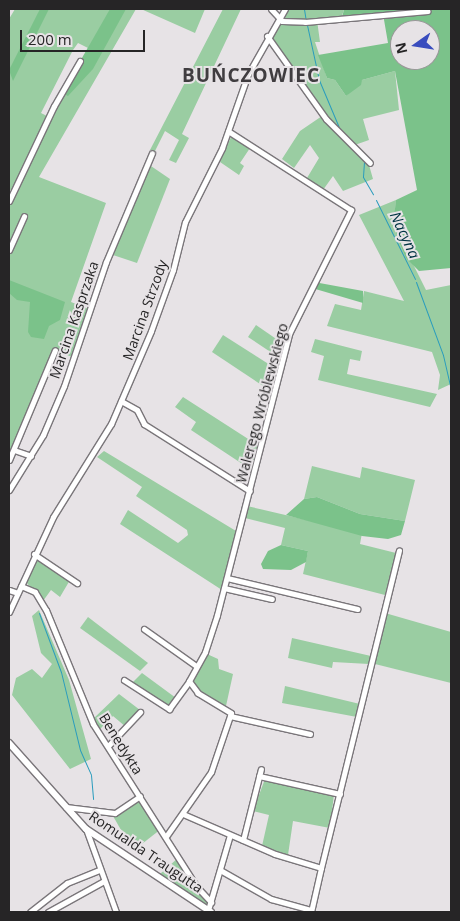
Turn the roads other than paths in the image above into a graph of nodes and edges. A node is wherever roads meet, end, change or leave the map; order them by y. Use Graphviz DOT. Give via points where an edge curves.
graph roads {
  1 [pos="271,9"];
  2 [pos="285,9"];
  3 [pos="428,11"];
  4 [pos="277,18"];
  5 [pos="267,36"];
  6 [pos="80,61"];
  7 [pos="228,131"];
  8 [pos="152,153"];
  9 [pos="370,164"];
  10 [pos="9,201"];
  11 [pos="24,216"];
  12 [pos="9,250"];
  13 [pos="55,350"];
  14 [pos="121,401"];
  15 [pos="14,450"];
  16 [pos="31,456"];
  17 [pos="9,460"];
  18 [pos="9,490"];
  19 [pos="250,492"];
  20 [pos="399,550"];
  21 [pos="34,554"];
  22 [pos="227,578"];
  23 [pos="77,583"];
  24 [pos="21,586"];
  25 [pos="224,588"];
  26 [pos="9,590"];
  27 [pos="18,593"];
  28 [pos="272,600"];
  29 [pos="357,609"];
  30 [pos="9,612"];
  31 [pos="144,629"];
  32 [pos="196,666"];
  33 [pos="124,680"];
  34 [pos="189,681"];
  35 [pos="140,712"];
  36 [pos="230,716"];
  37 [pos="310,734"];
  38 [pos="9,743"];
  39 [pos="108,746"];
  40 [pos="261,769"];
  41 [pos="259,776"];
  42 [pos="340,794"];
  43 [pos="140,796"];
  44 [pos="63,807"];
  45 [pos="183,814"];
  46 [pos="86,829"];
  47 [pos="230,835"];
  48 [pos="167,836"];
  49 [pos="243,840"];
  50 [pos="321,868"];
  51 [pos="100,870"];
  52 [pos="220,870"];
  53 [pos="104,881"];
  54 [pos="211,902"];
  55 [pos="210,911"];
  56 [pos="311,911"];
  57 [pos="30,912"];
  58 [pos="48,912"];
  59 [pos="116,912"];
  1 -- 4 [label="street"];
  2 -- 4 [label="street, Marcina Strzody"];
  3 -- 4 [label="street" via="306,22"];
  4 -- 5 [label="street, Marcina Strzody"];
  5 -- 7 [label="street, Marcina Strzody"];
  5 -- 9 [label="street" via="326,119"];
  6 -- 10 [label="street" via="54,106"];
  7 -- 14 [label="street, Marcina Strzody" via="185,222 171,278"];
  7 -- 19 [label="street, Walerego Wróblewskiego" via="350,210 289,334"];
  8 -- 16 [label="street, Marcina Kasprzaka" via="106,262 64,386"];
  11 -- 12 [label="street"];
  13 -- 15 [label="street"];
  14 -- 19 [label="street" via="137,410 144,424"];
  14 -- 21 [label="street, Marcina Strzody"];
  15 -- 16 [label="street"];
  15 -- 17 [label="street"];
  16 -- 18 [label="street, Marcina Kasprzaka"];
  19 -- 22 [label="street, Walerego Wróblewskiego"];
  20 -- 42 [label="street"];
  21 -- 23 [label="street"];
  21 -- 24 [label="street, Marcina Strzody"];
  22 -- 25 [label="street, Walerego Wróblewskiego"];
  22 -- 29 [label="street"];
  24 -- 27 [label="street, Marcina Strzody"];
  24 -- 39 [label="street, Benedykta" via="35,592 46,610 93,724"];
  25 -- 28 [label="street"];
  25 -- 32 [label="street, Walerego Wróblewskiego" via="206,652"];
  26 -- 27 [label="street"];
  27 -- 30 [label="street, Marcina Strzody"];
  31 -- 32 [label="street"];
  32 -- 34 [label="street, Walerego Wróblewskiego"];
  33 -- 34 [label="street, Walerego Wróblewskiego" via="169,709"];
  34 -- 36 [label="street" via="198,693 228,709"];
  35 -- 39 [label="street"];
  36 -- 37 [label="street"];
  36 -- 45 [label="street" via="216,763"];
  38 -- 44 [label="street, Romualda Traugutta"];
  39 -- 43 [label="street, Benedykta"];
  40 -- 41 [label="street"];
  41 -- 42 [label="street"];
  41 -- 49 [label="street"];
  42 -- 50 [label="street"];
  43 -- 44 [label="street" via="115,813"];
  43 -- 48 [label="street, Benedykta"];
  44 -- 46 [label="street, Romualda Traugutta"];
  45 -- 47 [label="street"];
  45 -- 48 [label="street"];
  46 -- 51 [label="street"];
  46 -- 55 [label="street, Romualda Traugutta"];
  47 -- 49 [label="street"];
  47 -- 52 [label="street, Romualda Traugutta"];
  48 -- 54 [label="street, Benedykta" via="197,887"];
  49 -- 50 [label="street"];
  50 -- 56 [label="street"];
  51 -- 53 [label="street"];
  51 -- 57 [label="street" via="68,883"];
  52 -- 54 [label="street, Romualda Traugutta"];
  52 -- 56 [label="street, Romualda Traugutta" via="271,899"];
  53 -- 58 [label="street"];
  53 -- 59 [label="street"];
  54 -- 55 [label="street"];
}
